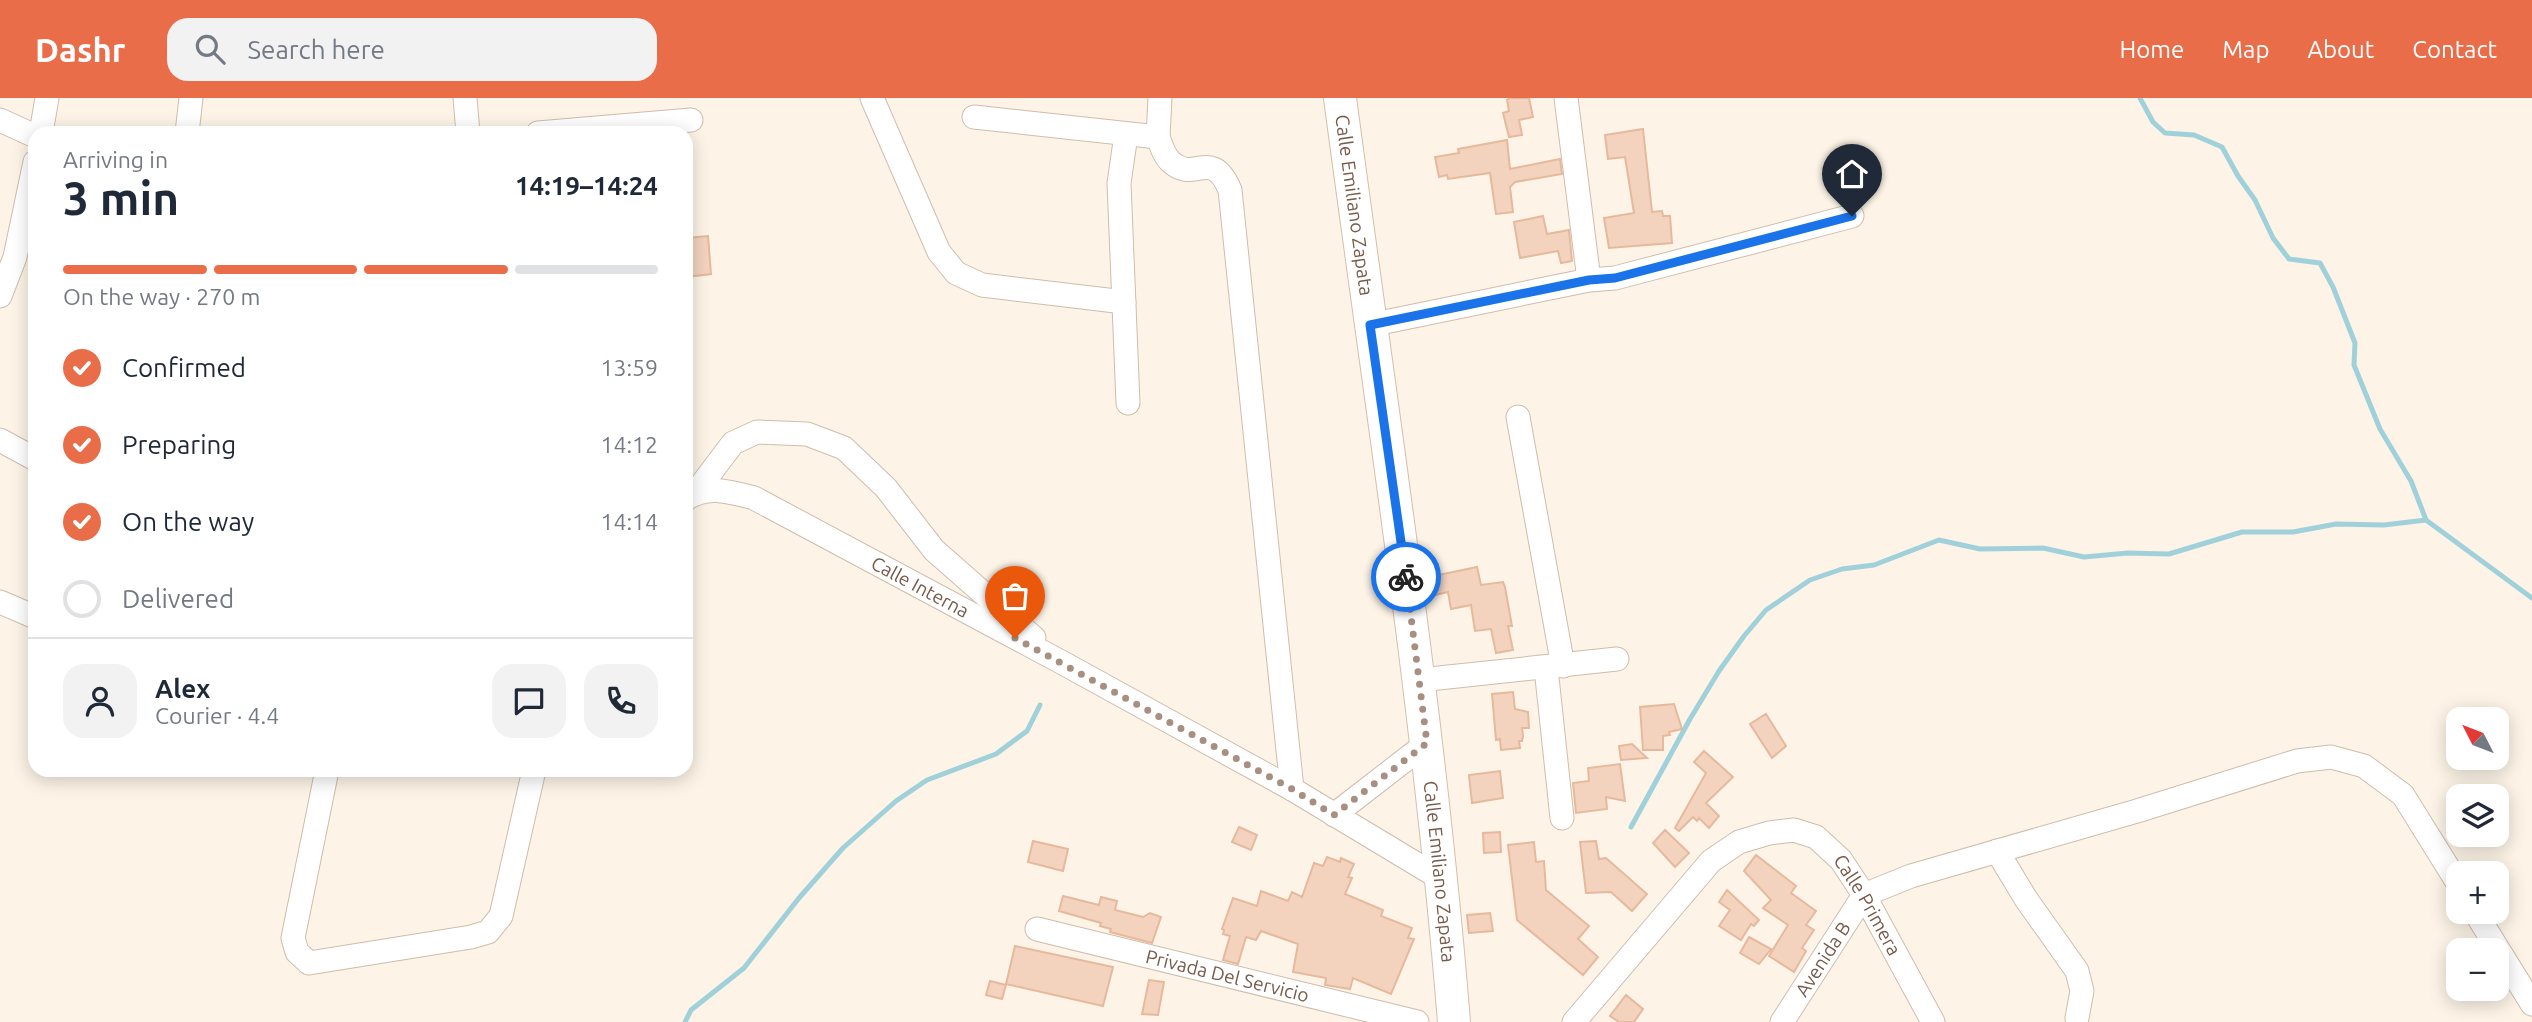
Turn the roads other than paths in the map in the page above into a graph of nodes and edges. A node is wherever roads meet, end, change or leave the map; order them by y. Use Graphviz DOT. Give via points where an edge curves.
graph roads {
  1 [pos="47,98"];
  2 [pos="191,98"];
  3 [pos="465,98"];
  4 [pos="872,98"];
  5 [pos="1160,98"];
  6 [pos="1340,98"];
  7 [pos="1566,98"];
  8 [pos="974,117"];
  9 [pos="0,120"];
  10 [pos="691,120"];
  11 [pos="42,126"];
  12 [pos="188,126"];
  13 [pos="467,126"];
  14 [pos="620,126"];
  15 [pos="28,133"];
  16 [pos="1126,135"];
  17 [pos="1158,137"];
  18 [pos="28,195"];
  19 [pos="1852,216"];
  20 [pos="1589,280"];
  21 [pos="2,286"];
  22 [pos="1124,302"];
  23 [pos="1370,325"];
  24 [pos="1128,403"];
  25 [pos="1518,417"];
  26 [pos="0,440"];
  27 [pos="28,455"];
  28 [pos="693,493"];
  29 [pos="693,496"];
  30 [pos="0,602"];
  31 [pos="28,614"];
  32 [pos="1617,659"];
  33 [pos="1063,663"];
  34 [pos="1555,667"];
  35 [pos="1420,680"];
  36 [pos="1427,743"];
  37 [pos="326,777"];
  38 [pos="532,777"];
  39 [pos="1292,789"];
  40 [pos="1334,815"];
  41 [pos="1562,818"];
  42 [pos="1997,851"];
  43 [pos="2446,864"];
  44 [pos="1443,880"];
  45 [pos="1864,895"];
  46 [pos="2482,924"];
  47 [pos="1037,929"];
  48 [pos="2532,1004"];
  49 [pos="2077,1018"];
  50 [pos="1417,1022"];
  51 [pos="1454,1022"];
  52 [pos="1574,1022"];
  53 [pos="1782,1022"];
  54 [pos="1933,1022"];
  1 -- 11 [label="street"];
  2 -- 12 [label="street"];
  3 -- 13 [label="street"];
  4 -- 22 [label="street" via="939,252 956,273 982,285"];
  5 -- 17 [label="street"];
  6 -- 23 [label="main road, Calle Emiliano Zapata"];
  7 -- 20 [label="street"];
  8 -- 16 [label="street"];
  9 -- 15 [label="street"];
  10 -- 14 [label="street"];
  16 -- 17 [label="street"];
  16 -- 22 [label="street" via="1119,183"];
  17 -- 39 [label="street" via="1168,160 1187,170 1206,166 1218,170 1230,190"];
  18 -- 21 [label="street" via="15,257"];
  19 -- 20 [label="street" via="1615,278"];
  20 -- 23 [label="street"];
  22 -- 24 [label="street"];
  23 -- 35 [label="main road, Calle Emiliano Zapata"];
  25 -- 34 [label="street"];
  26 -- 27 [label="street"];
  28 -- 33 [label="street" via="733,443 757,432 807,435 844,448 886,488 934,550"];
  29 -- 33 [label="street, Calle Interna" via="721,489 754,498"];
  30 -- 31 [label="street"];
  32 -- 34 [label="street"];
  33 -- 39 [label="street, Calle Interna"];
  34 -- 35 [label="street"];
  34 -- 41 [label="street"];
  35 -- 36 [label="main road, Calle Emiliano Zapata"];
  36 -- 40 [label="street"];
  36 -- 44 [label="main road, Calle Emiliano Zapata"];
  37 -- 38 [label="street" via="293,938 297,951 309,963 488,932 501,916"];
  39 -- 40 [label="street, Calle Interna"];
  40 -- 44 [label="street, Calle Interna"];
  42 -- 43 [label="street" via="2297,761 2331,757 2364,766 2403,795"];
  42 -- 45 [label="street"];
  42 -- 49 [label="street" via="2077,971 2082,991"];
  44 -- 51 [label="main road, Calle Emiliano Zapata"];
  45 -- 52 [label="street, Calle Primera" via="1842,860 1816,837 1794,830 1739,842 1710,861"];
  45 -- 53 [label="street, Avenida B"];
  45 -- 54 [label="street, Calle Primera"];
  46 -- 48 [label="street"];
  47 -- 50 [label="street, Privada Del Servicio"];
}
